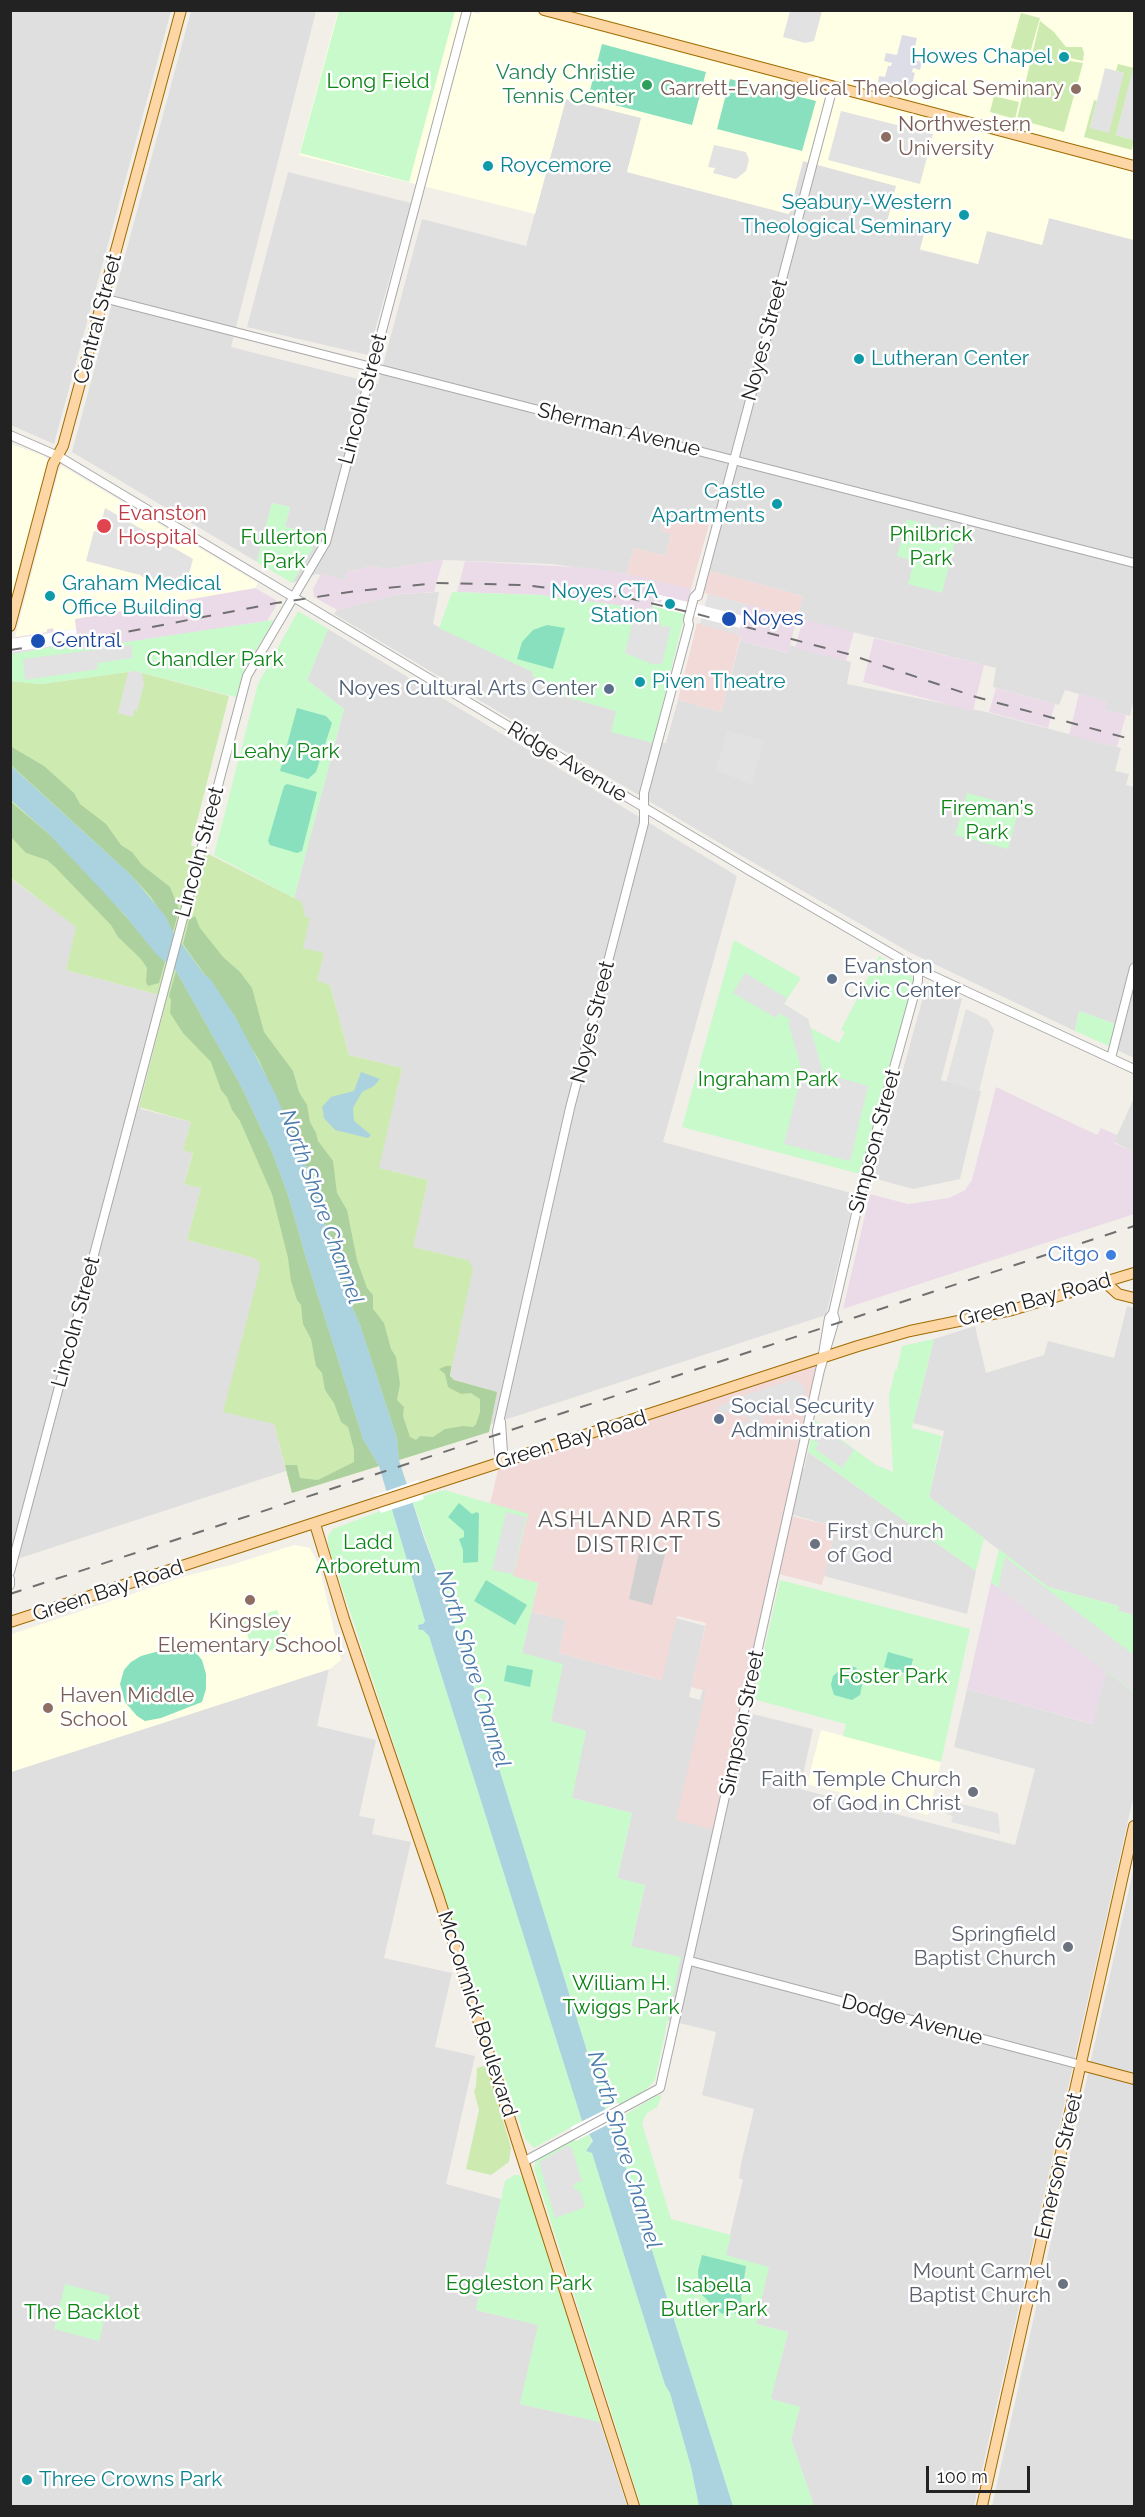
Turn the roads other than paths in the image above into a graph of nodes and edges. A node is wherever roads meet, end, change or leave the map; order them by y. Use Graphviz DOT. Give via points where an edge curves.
graph roads {
  1 [pos="181,10"];
  2 [pos="467,10"];
  3 [pos="544,10"];
  4 [pos="833,87"];
  5 [pos="1134,166"];
  6 [pos="104,298"];
  7 [pos="371,367"];
  8 [pos="10,435"];
  9 [pos="58,456"];
  10 [pos="733,459"];
  11 [pos="1134,563"];
  12 [pos="295,597"];
  13 [pos="10,626"];
  14 [pos="644,808"];
  15 [pos="1134,968"];
  16 [pos="918,969"];
  17 [pos="1111,1058"];
  18 [pos="1134,1069"];
  19 [pos="1134,1273"];
  20 [pos="1106,1283"];
  21 [pos="1134,1298"];
  22 [pos="823,1357"];
  23 [pos="500,1462"];
  24 [pos="315,1524"];
  25 [pos="10,1572"];
  26 [pos="10,1580"];
  27 [pos="10,1585"];
  28 [pos="10,1622"];
  29 [pos="1134,1826"];
  30 [pos="690,1961"];
  31 [pos="1082,2065"];
  32 [pos="1134,2079"];
  33 [pos="525,2161"];
  34 [pos="634,2506"];
  35 [pos="982,2506"];
  1 -- 6 [label="main road, Central Street"];
  2 -- 7 [label="street, Lincoln Street"];
  3 -- 4 [label="main road"];
  4 -- 5 [label="main road"];
  4 -- 10 [label="street, Noyes Street"];
  6 -- 7 [label="street, Sherman Avenue"];
  6 -- 9 [label="main road, Central Street"];
  7 -- 10 [label="street, Sherman Avenue"];
  7 -- 12 [label="street, Lincoln Street" via="326,542"];
  8 -- 9 [label="street, Ridge Avenue"];
  9 -- 12 [label="street, Ridge Avenue"];
  9 -- 13 [label="main road, Central Street"];
  10 -- 11 [label="street, Sherman Avenue"];
  10 -- 14 [label="street, Noyes Street" via="698,594 692,604 644,793"];
  12 -- 14 [label="street, Ridge Avenue"];
  12 -- 25 [label="street, Lincoln Street" via="247,676"];
  14 -- 16 [label="street, Ridge Avenue"];
  14 -- 23 [label="street, Noyes Street" via="644,823 570,1108 500,1421"];
  15 -- 17 [label="street"];
  16 -- 17 [label="street, Ridge Avenue"];
  16 -- 22 [label="street, Simpson Street" via="822,1348"];
  17 -- 18 [label="street, Ridge Avenue"];
  19 -- 20 [label="main road, Green Bay Road"];
  20 -- 21 [label="main road" via="1118,1294"];
  20 -- 22 [label="main road, Green Bay Road" via="1012,1310 910,1330"];
  22 -- 23 [label="main road, Green Bay Road"];
  22 -- 30 [label="street, Simpson Street"];
  23 -- 24 [label="main road, Green Bay Road"];
  24 -- 28 [label="main road, Green Bay Road"];
  24 -- 33 [label="main road, McCormick Boulevard"];
  26 -- 27 [label="street"];
  29 -- 31 [label="main road, Emerson Street"];
  30 -- 31 [label="street, Dodge Avenue"];
  30 -- 33 [label="street, Simpson Street" via="660,2088"];
  31 -- 32 [label="main road, Dodge Avenue"];
  31 -- 35 [label="main road, Emerson Street"];
  33 -- 34 [label="main road, McCormick Boulevard"];
}
